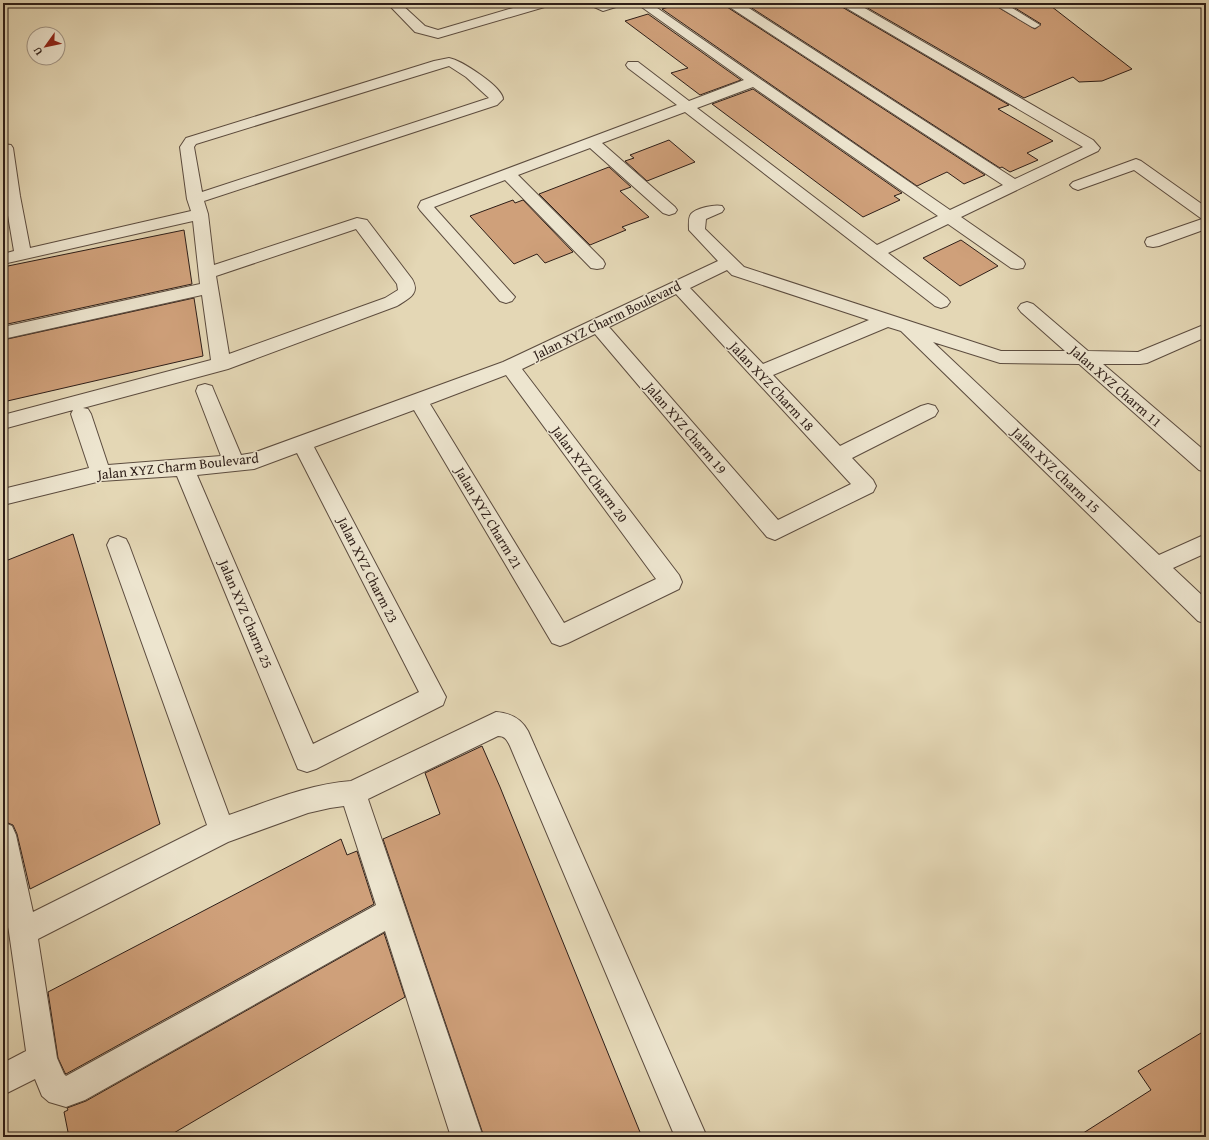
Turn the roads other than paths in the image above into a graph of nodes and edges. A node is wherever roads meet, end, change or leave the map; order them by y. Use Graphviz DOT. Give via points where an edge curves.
graph roads {
  1 [pos="393,3"];
  2 [pos="544,3"];
  3 [pos="596,3"];
  4 [pos="615,3"];
  5 [pos="642,3"];
  6 [pos="732,3"];
  7 [pos="847,3"];
  8 [pos="997,3"];
  9 [pos="488,8"];
  10 [pos="499,17"];
  11 [pos="1035,25"];
  12 [pos="633,65"];
  13 [pos="755,81"];
  14 [pos="687,107"];
  15 [pos="592,142"];
  16 [pos="3,148"];
  17 [pos="507,173"];
  18 [pos="1078,185"];
  19 [pos="1015,186"];
  20 [pos="8,197"];
  21 [pos="198,206"];
  22 [pos="716,208"];
  23 [pos="669,210"];
  24 [pos="1206,215"];
  25 [pos="949,217"];
  26 [pos="1206,223"];
  27 [pos="1153,242"];
  28 [pos="876,252"];
  29 [pos="23,254"];
  30 [pos="3,259"];
  31 [pos="729,262"];
  32 [pos="597,264"];
  33 [pos="1017,264"];
  34 [pos="208,280"];
  35 [pos="678,286"];
  36 [pos="506,297"];
  37 [pos="941,302"];
  38 [pos="1027,308"];
  39 [pos="896,323"];
  40 [pos="598,325"];
  41 [pos="3,333"];
  42 [pos="1198,333"];
  43 [pos="1206,348"];
  44 [pos="1083,357"];
  45 [pos="221,364"];
  46 [pos="510,367"];
  47 [pos="760,373"];
  48 [pos="205,391"];
  49 [pos="418,401"];
  50 [pos="928,411"];
  51 [pos="81,414"];
  52 [pos="3,422"];
  53 [pos="302,443"];
  54 [pos="838,456"];
  55 [pos="234,463"];
  56 [pos="1206,464"];
  57 [pos="184,468"];
  58 [pos="101,473"];
  59 [pos="866,486"];
  60 [pos="3,497"];
  61 [pos="1206,543"];
  62 [pos="118,545"];
  63 [pos="1157,566"];
  64 [pos="1206,614"];
  65 [pos="560,636"];
  66 [pos="308,760"];
  67 [pos="353,793"];
  68 [pos="222,831"];
  69 [pos="3,835"];
  70 [pos="393,910"];
  71 [pos="23,932"];
  72 [pos="42,1059"];
  73 [pos="3,1080"];
  74 [pos="467,1137"];
  75 [pos="691,1137"];
  1 -- 10 [label="street" via="419,28 428,33 444,34"];
  2 -- 10 [label="street"];
  3 -- 4 [label="street" via="603,7"];
  5 -- 13 [label="street"];
  6 -- 19 [label="street"];
  7 -- 19 [label="street" via="1093,147"];
  8 -- 11 [label="lane"];
  9 -- 10 [label="street"];
  12 -- 14 [label="street"];
  13 -- 14 [label="street"];
  13 -- 25 [label="street"];
  14 -- 15 [label="street"];
  14 -- 28 [label="street"];
  15 -- 17 [label="street"];
  15 -- 23 [label="street"];
  16 -- 20 [label="street" via="6,148"];
  17 -- 32 [label="street"];
  17 -- 36 [label="street" via="434,200 425,206"];
  18 -- 24 [label="street" via="1136,164"];
  19 -- 25 [label="street"];
  20 -- 29 [label="street"];
  21 -- 21 [label="street" via="187,147 191,141 448,62 461,67 496,96 492,102"];
  21 -- 29 [label="street"];
  21 -- 34 [label="street"];
  22 -- 31 [label="street" via="698,216 697,230"];
  25 -- 28 [label="street"];
  25 -- 33 [label="street"];
  26 -- 27 [label="street"];
  28 -- 37 [label="street"];
  29 -- 30 [label="street"];
  31 -- 35 [label="street, Jalan XYZ Charm Boulevard"];
  31 -- 39 [label="street" via="738,271"];
  34 -- 41 [label="street"];
  34 -- 45 [label="street"];
  34 -- 45 [label="street" via="357,223 361,224 406,283 407,292 390,302"];
  35 -- 40 [label="street, Jalan XYZ Charm Boulevard"];
  35 -- 47 [label="street, Jalan XYZ Charm 18"];
  38 -- 44 [label="street, Jalan XYZ Charm 11"];
  39 -- 44 [label="street" via="1000,357"];
  39 -- 47 [label="street"];
  39 -- 63 [label="street, Jalan XYZ Charm 15"];
  40 -- 46 [label="street, Jalan XYZ Charm Boulevard"];
  40 -- 59 [label="street, Jalan XYZ Charm 19" via="775,531"];
  42 -- 43 [label="street"];
  42 -- 44 [label="street" via="1140,358"];
  44 -- 56 [label="street, Jalan XYZ Charm 11"];
  45 -- 52 [label="street"];
  46 -- 49 [label="street, Jalan XYZ Charm Boulevard"];
  46 -- 65 [label="street, Jalan XYZ Charm 20" via="671,582"];
  47 -- 54 [label="street, Jalan XYZ Charm 18"];
  48 -- 55 [label="street"];
  49 -- 53 [label="street, Jalan XYZ Charm Boulevard"];
  49 -- 65 [label="street, Jalan XYZ Charm 21"];
  50 -- 54 [label="street"];
  51 -- 58 [label="street"];
  53 -- 55 [label="street, Jalan XYZ Charm Boulevard" via="254,461"];
  53 -- 66 [label="street, Jalan XYZ Charm 23" via="434,697"];
  54 -- 59 [label="street, Jalan XYZ Charm 18"];
  55 -- 57 [label="street, Jalan XYZ Charm Boulevard"];
  57 -- 58 [label="street, Jalan XYZ Charm Boulevard"];
  57 -- 66 [label="street, Jalan XYZ Charm 25"];
  58 -- 60 [label="street, Jalan XYZ Charm Boulevard"];
  61 -- 63 [label="street"];
  62 -- 68 [label="street"];
  63 -- 64 [label="street, Jalan XYZ Charm 15"];
  67 -- 68 [label="street" via="308,800"];
  67 -- 70 [label="street"];
  67 -- 75 [label="street" via="496,724 511,727 519,739"];
  68 -- 71 [label="street"];
  69 -- 71 [label="street"];
  70 -- 72 [label="street" via="66,1092 53,1086"];
  70 -- 74 [label="street"];
  71 -- 72 [label="street"];
  72 -- 73 [label="street"];
}
